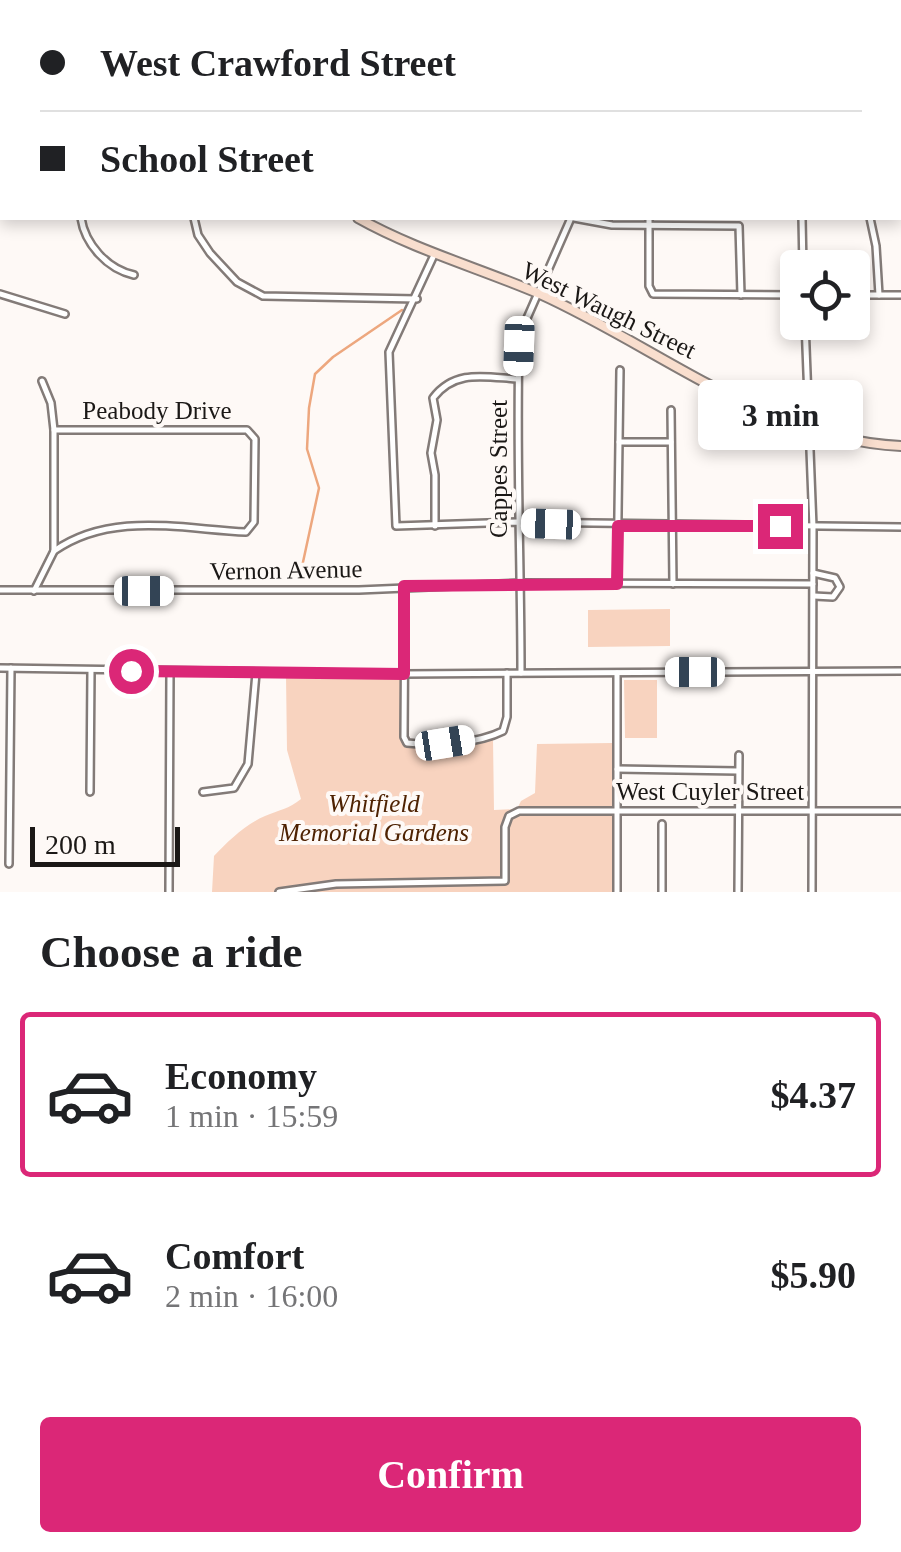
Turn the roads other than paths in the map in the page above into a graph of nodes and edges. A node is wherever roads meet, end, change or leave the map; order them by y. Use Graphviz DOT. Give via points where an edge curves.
graph roads {
  1 [pos="81,220"];
  2 [pos="194,220"];
  3 [pos="362,220"];
  4 [pos="571,220"];
  5 [pos="583,220"];
  6 [pos="716,220"];
  7 [pos="802,220"];
  8 [pos="870,220"];
  9 [pos="649,222"];
  10 [pos="715,226"];
  11 [pos="803,250"];
  12 [pos="435,253"];
  13 [pos="134,275"];
  14 [pos="0,294"];
  15 [pos="538,294"];
  16 [pos="741,295"];
  17 [pos="780,295"];
  18 [pos="870,295"];
  19 [pos="879,295"];
  20 [pos="901,295"];
  21 [pos="416,299"];
  22 [pos="65,314"];
  23 [pos="806,340"];
  24 [pos="620,370"];
  25 [pos="518,380"];
  26 [pos="42,381"];
  27 [pos="671,410"];
  28 [pos="808,428"];
  29 [pos="54,430"];
  30 [pos="619,442"];
  31 [pos="672,442"];
  32 [pos="901,446"];
  33 [pos="517,522"];
  34 [pos="435,526"];
  35 [pos="618,526"];
  36 [pos="672,526"];
  37 [pos="813,527"];
  38 [pos="901,528"];
  39 [pos="54,552"];
  40 [pos="813,574"];
  41 [pos="521,583"];
  42 [pos="617,584"];
  43 [pos="673,584"];
  44 [pos="813,584"];
  45 [pos="404,586"];
  46 [pos="0,590"];
  47 [pos="34,591"];
  48 [pos="812,596"];
  49 [pos="0,668"];
  50 [pos="11,668"];
  51 [pos="91,670"];
  52 [pos="170,671"];
  53 [pos="811,671"];
  54 [pos="901,671"];
  55 [pos="256,672"];
  56 [pos="508,672"];
  57 [pos="521,672"];
  58 [pos="618,673"];
  59 [pos="404,674"];
  60 [pos="739,755"];
  61 [pos="617,770"];
  62 [pos="738,771"];
  63 [pos="90,792"];
  64 [pos="203,792"];
  65 [pos="617,811"];
  66 [pos="738,811"];
  67 [pos="813,811"];
  68 [pos="901,811"];
  69 [pos="662,824"];
  70 [pos="9,864"];
  71 [pos="169,892"];
  72 [pos="279,892"];
  73 [pos="617,892"];
  74 [pos="662,892"];
  75 [pos="738,892"];
  76 [pos="812,892"];
  1 -- 13 [label="street" via="96,251"];
  2 -- 21 [label="street" via="210,254 237,282 263,296"];
  3 -- 12 [label="street, West Waugh Street"];
  4 -- 15 [label="street, Cappes Street"];
  5 -- 9 [label="street"];
  6 -- 10 [label="street"];
  7 -- 11 [label="street"];
  8 -- 19 [label="street"];
  9 -- 10 [label="street"];
  9 -- 16 [label="street" via="653,294"];
  10 -- 16 [label="street" via="739,226"];
  12 -- 15 [label="street, West Waugh Street"];
  12 -- 21 [label="street"];
  14 -- 22 [label="street"];
  15 -- 25 [label="street, Cappes Street" via="519,346"];
  15 -- 28 [label="street, West Waugh Street" via="743,403"];
  16 -- 17 [label="street"];
  18 -- 19 [label="street"];
  19 -- 20 [label="street"];
  21 -- 34 [label="street" via="390,346 396,526"];
  23 -- 28 [label="street"];
  24 -- 30 [label="street"];
  25 -- 33 [label="street, Cappes Street"];
  25 -- 34 [label="street" via="462,377 433,398"];
  26 -- 29 [label="street"];
  27 -- 31 [label="street"];
  28 -- 32 [label="street, West Waugh Street"];
  28 -- 37 [label="street"];
  29 -- 39 [label="street"];
  29 -- 39 [label="street, Peabody Drive" via="247,430 255,439 254,522 246,532 152,524 104,528"];
  30 -- 31 [label="street"];
  30 -- 35 [label="street"];
  31 -- 36 [label="street"];
  33 -- 34 [label="street"];
  33 -- 35 [label="street"];
  33 -- 41 [label="street, Cappes Street"];
  35 -- 36 [label="street"];
  35 -- 42 [label="street"];
  36 -- 37 [label="street"];
  36 -- 43 [label="street"];
  37 -- 38 [label="street"];
  37 -- 40 [label="street"];
  39 -- 47 [label="street"];
  40 -- 44 [label="street"];
  40 -- 48 [label="street" via="834,578 840,587 834,597"];
  41 -- 42 [label="street, Vernon Avenue"];
  41 -- 45 [label="street, Vernon Avenue"];
  41 -- 57 [label="street, Cappes Street"];
  42 -- 43 [label="street, Vernon Avenue"];
  43 -- 44 [label="street, Vernon Avenue"];
  44 -- 48 [label="street"];
  45 -- 47 [label="street, Vernon Avenue"];
  45 -- 59 [label="street"];
  46 -- 47 [label="street, Vernon Avenue"];
  48 -- 53 [label="street"];
  49 -- 50 [label="street"];
  50 -- 51 [label="street"];
  50 -- 70 [label="street"];
  51 -- 52 [label="street"];
  51 -- 63 [label="street"];
  52 -- 55 [label="street"];
  52 -- 71 [label="street"];
  53 -- 54 [label="street"];
  53 -- 58 [label="street"];
  53 -- 67 [label="street"];
  55 -- 59 [label="street"];
  55 -- 64 [label="street" via="248,764 234,788"];
  56 -- 57 [label="street"];
  56 -- 59 [label="street"];
  56 -- 59 [label="street" via="503,732 422,744 404,738"];
  57 -- 58 [label="street"];
  58 -- 61 [label="street"];
  60 -- 62 [label="street"];
  61 -- 62 [label="street"];
  61 -- 65 [label="street"];
  62 -- 66 [label="street"];
  65 -- 66 [label="street, West Cuyler Street"];
  65 -- 72 [label="street, West Cuyler Street" via="509,816 505,880"];
  65 -- 73 [label="street"];
  66 -- 67 [label="street, West Cuyler Street"];
  66 -- 75 [label="street"];
  67 -- 68 [label="street, West Cuyler Street"];
  67 -- 76 [label="street"];
  69 -- 74 [label="street"];
}
